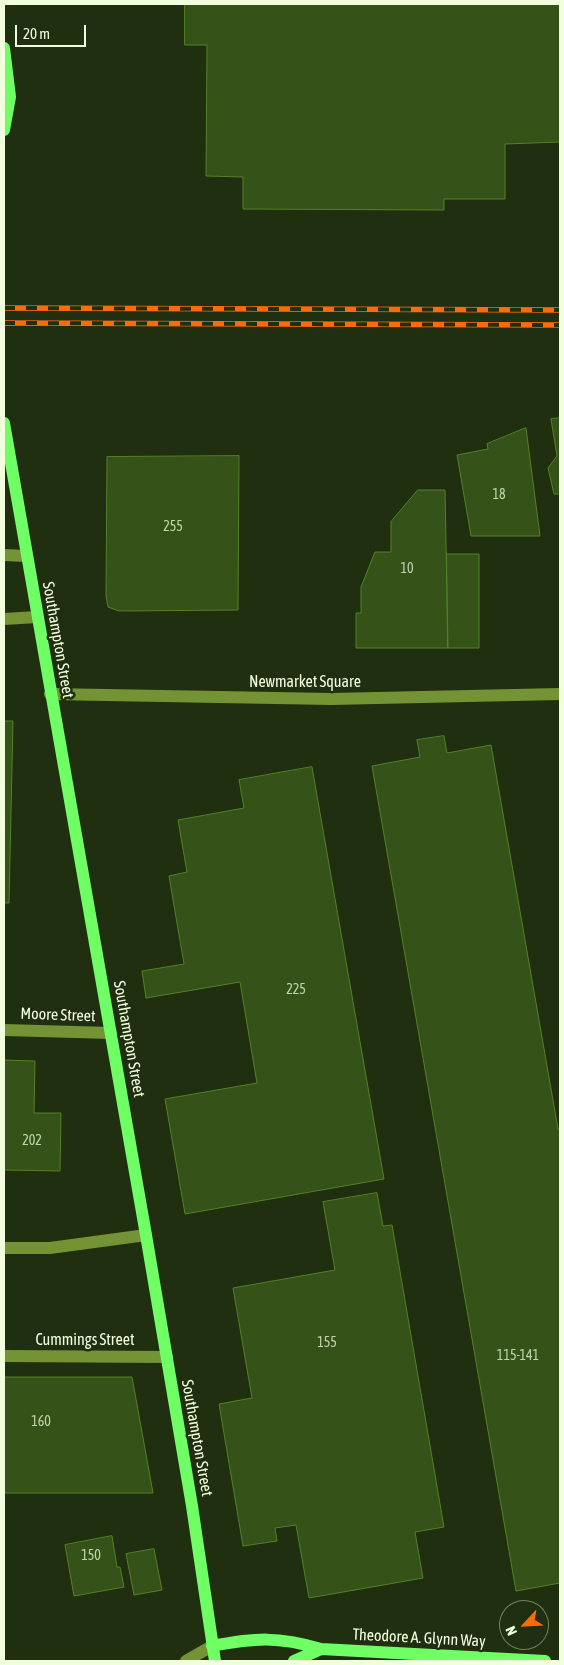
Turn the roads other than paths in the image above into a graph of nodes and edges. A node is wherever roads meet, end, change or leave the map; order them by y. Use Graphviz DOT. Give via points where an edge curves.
graph roads {
  1 [pos="4,48"];
  2 [pos="4,130"];
  3 [pos="4,423"];
  4 [pos="4,555"];
  5 [pos="26,556"];
  6 [pos="37,617"];
  7 [pos="4,619"];
  8 [pos="50,694"];
  9 [pos="560,694"];
  10 [pos="4,1030"];
  11 [pos="111,1033"];
  12 [pos="146,1235"];
  13 [pos="4,1248"];
  14 [pos="4,1356"];
  15 [pos="167,1356"];
  16 [pos="212,1646"];
  17 [pos="321,1649"];
  18 [pos="186,1661"];
  19 [pos="215,1661"];
  20 [pos="294,1661"];
  21 [pos="545,1661"];
  1 -- 2 [label="main road" via="10,97"];
  3 -- 5 [label="main road, Southampton Street"];
  4 -- 5 [label="street"];
  5 -- 6 [label="main road, Southampton Street"];
  6 -- 7 [label="street"];
  6 -- 8 [label="main road, Southampton Street"];
  8 -- 9 [label="street, Newmarket Square" via="331,699"];
  8 -- 11 [label="main road, Southampton Street"];
  10 -- 11 [label="street, Moore Street"];
  11 -- 12 [label="main road, Southampton Street"];
  12 -- 13 [label="street" via="50,1248"];
  12 -- 15 [label="main road, Southampton Street"];
  14 -- 15 [label="street, Cummings Street"];
  15 -- 16 [label="main road, Southampton Street"];
  16 -- 17 [label="main road" via="265,1638 292,1640"];
  16 -- 18 [label="street"];
  16 -- 19 [label="main road, Southampton Street"];
  17 -- 20 [label="main road"];
  17 -- 21 [label="main road, Theodore A. Glynn Way"];
}
